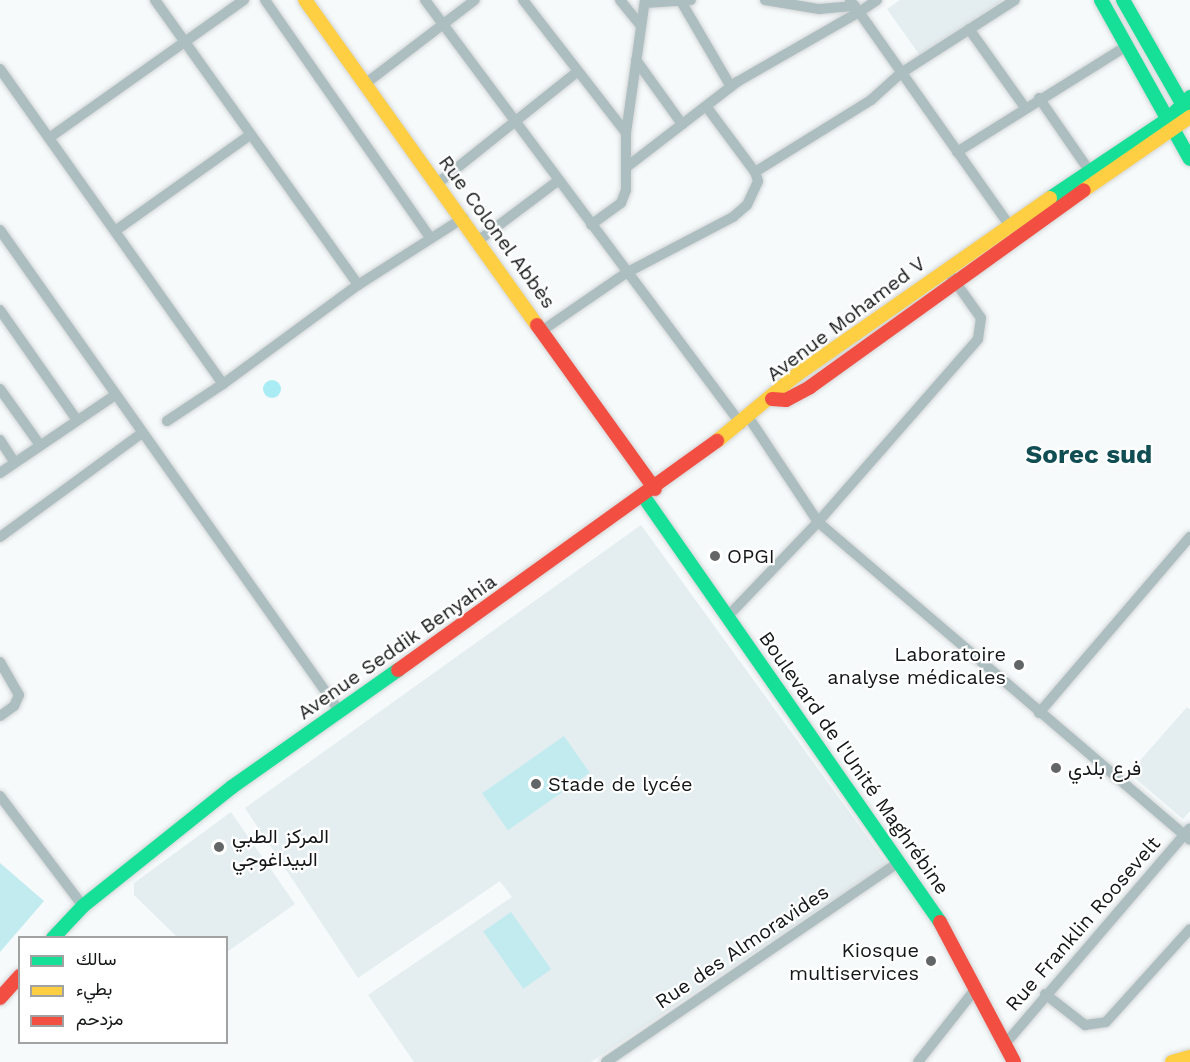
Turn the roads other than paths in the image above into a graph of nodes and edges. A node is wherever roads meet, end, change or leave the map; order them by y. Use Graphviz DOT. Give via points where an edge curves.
graph roads {
  1 [pos="155,0"];
  2 [pos="244,0"];
  3 [pos="265,0"];
  4 [pos="305,0"];
  5 [pos="425,0"];
  6 [pos="475,0"];
  7 [pos="523,0"];
  8 [pos="620,0"];
  9 [pos="765,0"];
  10 [pos="877,0"];
  11 [pos="1015,0"];
  12 [pos="1101,0"];
  13 [pos="1123,0"];
  14 [pos="687,1"];
  15 [pos="645,2"];
  16 [pos="855,6"];
  17 [pos="442,23"];
  18 [pos="641,26"];
  19 [pos="969,29"];
  20 [pos="183,40"];
  21 [pos="1128,45"];
  22 [pos="636,60"];
  23 [pos="0,69"];
  24 [pos="577,72"];
  25 [pos="901,73"];
  26 [pos="365,84"];
  27 [pos="731,87"];
  28 [pos="1039,98"];
  29 [pos="706,106"];
  30 [pos="1024,106"];
  31 [pos="1188,111"];
  32 [pos="516,121"];
  33 [pos="682,124"];
  34 [pos="1171,125"];
  35 [pos="626,133"];
  36 [pos="250,135"];
  37 [pos="50,138"];
  38 [pos="957,152"];
  39 [pos="1190,159"];
  40 [pos="628,166"];
  41 [pos="755,172"];
  42 [pos="1094,177"];
  43 [pos="559,180"];
  44 [pos="438,183"];
  45 [pos="463,218"];
  46 [pos="591,225"];
  47 [pos="1009,225"];
  48 [pos="0,230"];
  49 [pos="116,231"];
  50 [pos="429,236"];
  51 [pos="479,240"];
  52 [pos="946,268"];
  53 [pos="626,273"];
  54 [pos="954,280"];
  55 [pos="358,285"];
  56 [pos="0,310"];
  57 [pos="543,330"];
  58 [pos="223,384"];
  59 [pos="0,389"];
  60 [pos="115,395"];
  61 [pos="772,399"];
  62 [pos="77,420"];
  63 [pos="167,421"];
  64 [pos="745,421"];
  65 [pos="142,433"];
  66 [pos="0,440"];
  67 [pos="40,446"];
  68 [pos="15,463"];
  69 [pos="0,473"];
  70 [pos="650,493"];
  71 [pos="818,522"];
  72 [pos="1,535"];
  73 [pos="1188,542"];
  74 [pos="728,616"];
  75 [pos="0,662"];
  76 [pos="340,712"];
  77 [pos="1040,713"];
  78 [pos="0,716"];
  79 [pos="0,796"];
  80 [pos="1188,834"];
  81 [pos="899,861"];
  82 [pos="83,906"];
  83 [pos="1190,929"];
  84 [pos="55,936"];
  85 [pos="18,978"];
  86 [pos="977,987"];
  87 [pos="1045,994"];
  88 [pos="0,998"];
  89 [pos="1005,1044"];
  90 [pos="1190,1057"];
  91 [pos="606,1062"];
  92 [pos="918,1062"];
  93 [pos="1014,1062"];
  94 [pos="1172,1062"];
  1 -- 20 [label="street"];
  2 -- 20 [label="street"];
  3 -- 50 [label="street"];
  4 -- 26 [label="street, Rue Colonel Abbès"];
  5 -- 17 [label="street"];
  6 -- 17 [label="street"];
  7 -- 24 [label="street"];
  8 -- 18 [label="street"];
  9 -- 16 [label="street" via="819,9"];
  10 -- 16 [label="street"];
  11 -- 19 [label="street"];
  12 -- 21 [label="street"];
  13 -- 31 [label="street"];
  14 -- 15 [label="street"];
  14 -- 27 [label="street"];
  15 -- 18 [label="street"];
  16 -- 25 [label="street"];
  16 -- 27 [label="street"];
  17 -- 26 [label="street"];
  17 -- 32 [label="street"];
  18 -- 22 [label="street"];
  19 -- 25 [label="street"];
  19 -- 30 [label="street"];
  20 -- 36 [label="street"];
  20 -- 37 [label="street"];
  21 -- 28 [label="street"];
  21 -- 34 [label="street"];
  22 -- 33 [label="street"];
  22 -- 35 [label="street"];
  23 -- 37 [label="street"];
  24 -- 32 [label="street"];
  24 -- 35 [label="street"];
  25 -- 38 [label="street"];
  25 -- 41 [label="street" via="871,100"];
  26 -- 44 [label="street, Rue Colonel Abbès"];
  27 -- 29 [label="street"];
  28 -- 30 [label="street"];
  28 -- 42 [label="street"];
  29 -- 33 [label="street"];
  29 -- 41 [label="street"];
  30 -- 38 [label="street"];
  31 -- 34 [label="street, Avenue Mohamed V"];
  32 -- 43 [label="street"];
  32 -- 44 [label="street"];
  33 -- 40 [label="street"];
  34 -- 39 [label="street"];
  34 -- 42 [label="street, Avenue Mohamed V"];
  35 -- 40 [label="street"];
  36 -- 49 [label="street"];
  36 -- 55 [label="street"];
  37 -- 49 [label="street"];
  38 -- 47 [label="street"];
  40 -- 46 [label="street" via="621,203"];
  41 -- 53 [label="street" via="754,193 733,217"];
  42 -- 47 [label="street, Avenue Mohamed V"];
  42 -- 54 [label="street, Avenue Mohamed V"];
  43 -- 46 [label="street"];
  43 -- 51 [label="street"];
  44 -- 45 [label="street, Rue Colonel Abbès"];
  45 -- 50 [label="street"];
  45 -- 51 [label="street, Rue Colonel Abbès"];
  46 -- 53 [label="street"];
  47 -- 52 [label="street, Avenue Mohamed V"];
  48 -- 60 [label="street"];
  49 -- 58 [label="street"];
  50 -- 55 [label="street"];
  51 -- 57 [label="street, Rue Colonel Abbès"];
  52 -- 54 [label="street"];
  52 -- 61 [label="street, Avenue Mohamed V" via="795,376"];
  53 -- 57 [label="street"];
  53 -- 64 [label="street"];
  54 -- 61 [label="street, Avenue Mohamed V" via="810,387 786,400"];
  54 -- 71 [label="street" via="981,318 978,339"];
  55 -- 58 [label="street"];
  56 -- 62 [label="street"];
  57 -- 70 [label="street, Rue Colonel Abbès"];
  58 -- 63 [label="street"];
  59 -- 67 [label="street"];
  60 -- 62 [label="street"];
  60 -- 65 [label="street"];
  61 -- 64 [label="street, Avenue Seddik Benyahia"];
  62 -- 67 [label="street"];
  64 -- 70 [label="street, Avenue Seddik Benyahia"];
  64 -- 71 [label="street"];
  65 -- 72 [label="street"];
  65 -- 76 [label="street"];
  66 -- 68 [label="street"];
  67 -- 68 [label="street"];
  68 -- 69 [label="street"];
  70 -- 74 [label="street, Boulevard de l'Unité Maghrébine"];
  70 -- 76 [label="street, Avenue Seddik Benyahia"];
  71 -- 74 [label="street"];
  71 -- 77 [label="street"];
  73 -- 77 [label="street"];
  74 -- 81 [label="street, Boulevard de l'Unité Maghrébine"];
  75 -- 78 [label="street" via="19,695 14,706"];
  76 -- 82 [label="street, Avenue Seddik Benyahia" via="232,787"];
  77 -- 80 [label="street"];
  79 -- 82 [label="street"];
  80 -- 87 [label="street, Rue Franklin Roosevelt"];
  81 -- 86 [label="street, Boulevard de l'Unité Maghrébine" via="934,911"];
  81 -- 91 [label="street, Rue des Almoravides"];
  82 -- 84 [label="street, Avenue Seddik Benyahia"];
  83 -- 87 [label="street" via="1106,1022 1085,1025"];
  85 -- 88 [label="street"];
  86 -- 89 [label="street, Boulevard de l'Unité Maghrébine"];
  86 -- 92 [label="street"];
  87 -- 89 [label="street, Rue Franklin Roosevelt"];
  89 -- 93 [label="street, Boulevard de l'Unité Maghrébine"];
  90 -- 94 [label="street"];
}
